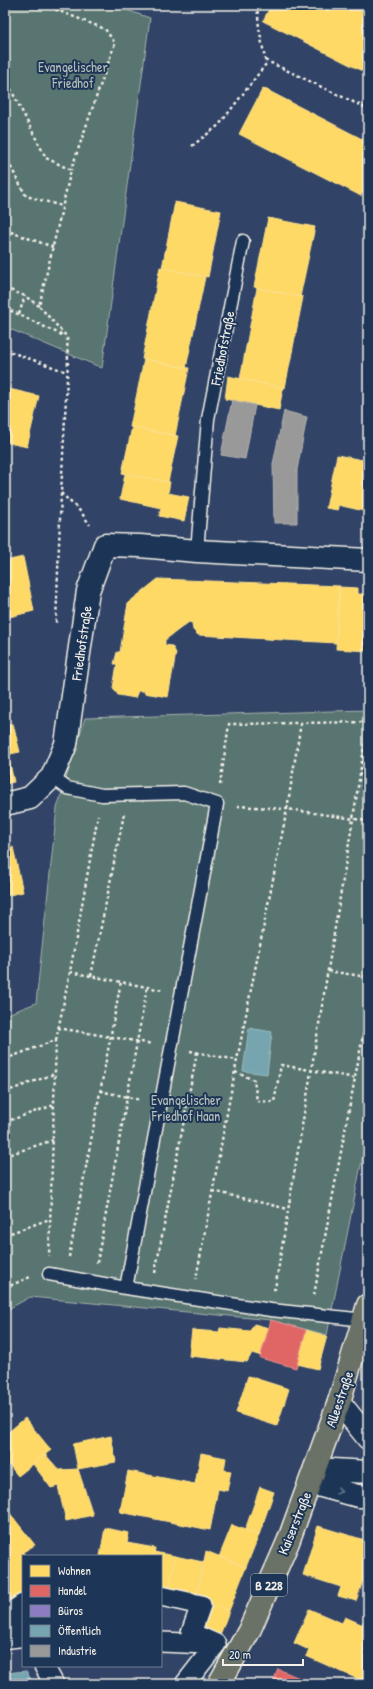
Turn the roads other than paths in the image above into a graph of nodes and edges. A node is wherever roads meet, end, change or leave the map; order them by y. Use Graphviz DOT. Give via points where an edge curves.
graph roads {
  1 [pos="244,241"];
  2 [pos="197,551"];
  3 [pos="368,560"];
  4 [pos="52,777"];
  5 [pos="5,804"];
  6 [pos="49,1274"];
  7 [pos="126,1288"];
  8 [pos="366,1312"];
  9 [pos="339,1402"];
  10 [pos="368,1438"];
  11 [pos="368,1472"];
  12 [pos="313,1476"];
  13 [pos="368,1496"];
  14 [pos="162,1596"];
  15 [pos="22,1605"];
  16 [pos="22,1629"];
  17 [pos="22,1635"];
  18 [pos="5,1637"];
  19 [pos="162,1642"];
  20 [pos="216,1644"];
  21 [pos="240,1648"];
  22 [pos="45,1667"];
  23 [pos="54,1684"];
  24 [pos="185,1684"];
  25 [pos="219,1684"];
  1 -- 2 [label="lane, Friedhofstraße" via="208,419"];
  2 -- 3 [label="street, Friedhofstraße"];
  2 -- 4 [label="street, Friedhofstraße" via="104,545 88,591 66,744"];
  4 -- 5 [label="street, Friedhofstraße" via="30,798"];
  4 -- 7 [label="lane" via="67,788 102,795 184,793 217,804"];
  6 -- 7 [label="lane"];
  7 -- 8 [label="lane" via="310,1315"];
  8 -- 9 [label="main road, Alleestraße / B 228"];
  9 -- 10 [label="street"];
  9 -- 12 [label="main road, Alleestraße / B 228"];
  11 -- 12 [label="street"];
  12 -- 13 [label="street, one-way" via="358,1496"];
  12 -- 21 [label="main road, Kaiserstraße / B 228" via="288,1542"];
  14 -- 20 [label="street" via="201,1605 191,1633"];
  15 -- 16 [label="street" via="11,1612"];
  17 -- 18 [label="street"];
  19 -- 20 [label="street"];
  20 -- 21 [label="street"];
  20 -- 24 [label="street"];
  21 -- 25 [label="main road, Kaiserstraße / B 228"];
  22 -- 23 [label="street"];
}
